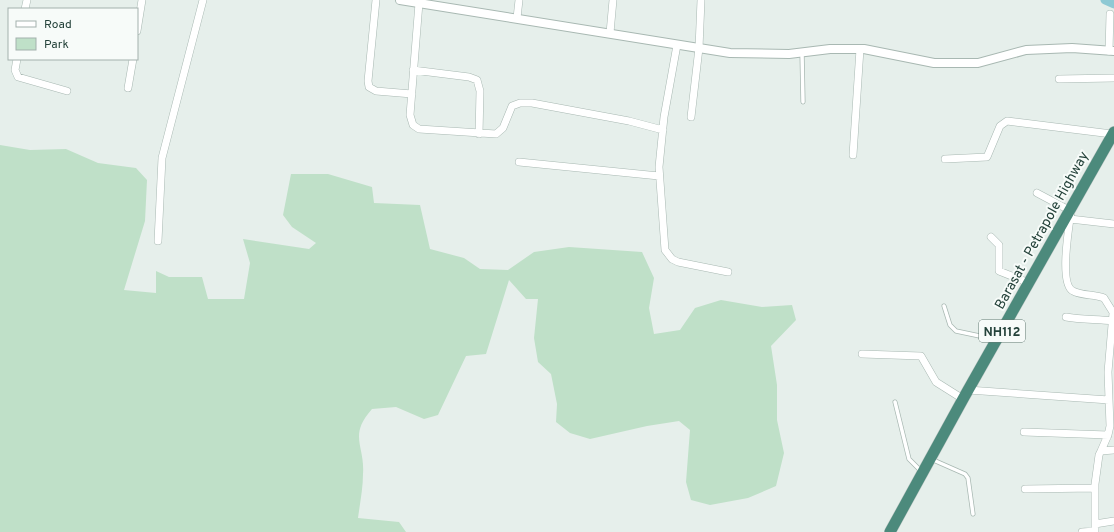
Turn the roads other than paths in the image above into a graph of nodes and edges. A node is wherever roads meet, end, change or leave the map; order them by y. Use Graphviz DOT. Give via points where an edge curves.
graph roads {
  1 [pos="142,0"];
  2 [pos="203,0"];
  3 [pos="376,0"];
  4 [pos="400,0"];
  5 [pos="519,0"];
  6 [pos="614,0"];
  7 [pos="701,0"];
  8 [pos="419,3"];
  9 [pos="1110,14"];
  10 [pos="517,18"];
  11 [pos="138,25"];
  12 [pos="610,33"];
  13 [pos="677,45"];
  14 [pos="699,48"];
  15 [pos="860,49"];
  16 [pos="1111,51"];
  17 [pos="802,52"];
  18 [pos="17,60"];
  19 [pos="133,60"];
  20 [pos="414,70"];
  21 [pos="1114,78"];
  22 [pos="1059,79"];
  23 [pos="128,88"];
  24 [pos="67,91"];
  25 [pos="412,94"];
  26 [pos="803,102"];
  27 [pos="691,117"];
  28 [pos="662,130"];
  29 [pos="1113,133"];
  30 [pos="479,134"];
  31 [pos="853,155"];
  32 [pos="945,159"];
  33 [pos="519,162"];
  34 [pos="659,176"];
  35 [pos="1037,193"];
  36 [pos="1070,212"];
  37 [pos="1114,224"];
  38 [pos="991,237"];
  39 [pos="158,241"];
  40 [pos="728,272"];
  41 [pos="1029,283"];
  42 [pos="944,306"];
  43 [pos="1113,316"];
  44 [pos="1066,317"];
  45 [pos="997,339"];
  46 [pos="862,354"];
  47 [pos="965,394"];
  48 [pos="1109,400"];
  49 [pos="895,402"];
  50 [pos="1024,432"];
  51 [pos="1108,435"];
  52 [pos="1114,450"];
  53 [pos="1101,451"];
  54 [pos="930,459"];
  55 [pos="923,473"];
  56 [pos="1095,488"];
  57 [pos="1025,489"];
  58 [pos="973,514"];
  59 [pos="1114,521"];
  60 [pos="1095,529"];
  61 [pos="890,532"];
  62 [pos="1082,532"];
  1 -- 11 [label="street"];
  2 -- 39 [label="street" via="162,158"];
  3 -- 25 [label="street" via="369,87 376,91"];
  4 -- 8 [label="street"];
  5 -- 10 [label="street"];
  6 -- 12 [label="street"];
  7 -- 14 [label="street"];
  8 -- 10 [label="street"];
  8 -- 20 [label="street"];
  9 -- 16 [label="street"];
  10 -- 12 [label="street"];
  12 -- 13 [label="street"];
  13 -- 14 [label="street"];
  13 -- 28 [label="street"];
  14 -- 17 [label="street" via="730,53"];
  14 -- 27 [label="street"];
  15 -- 16 [label="street" via="934,62 978,63 1026,50 1072,48"];
  15 -- 17 [label="street"];
  15 -- 31 [label="street"];
  17 -- 26 [label="lane"];
  18 -- 24 [label="street" via="15,70 18,76"];
  19 -- 23 [label="street"];
  20 -- 25 [label="street"];
  20 -- 30 [label="street" via="477,80 480,91"];
  21 -- 22 [label="street"];
  25 -- 30 [label="street" via="411,120 419,129"];
  28 -- 30 [label="street" via="571,110 520,103 512,106 500,133"];
  28 -- 34 [label="street"];
  29 -- 32 [label="street" via="1007,122 1000,126 987,157"];
  29 -- 36 [label="highway, Barasat - Petrapole Highway / NH112"];
  33 -- 34 [label="street"];
  34 -- 40 [label="street" via="665,250 668,255 678,262"];
  35 -- 36 [label="street"];
  36 -- 37 [label="street"];
  36 -- 41 [label="highway, Barasat - Petrapole Highway / NH112"];
  36 -- 43 [label="street" via="1066,264 1070,287 1075,292 1104,298 1108,301"];
  38 -- 41 [label="street" via="999,244 1000,271"];
  41 -- 45 [label="highway, Barasat - Petrapole Highway / NH112"];
  42 -- 45 [label="lane" via="950,325 956,331"];
  43 -- 44 [label="street" via="1081,320"];
  43 -- 48 [label="street" via="1108,372"];
  45 -- 47 [label="highway, Barasat - Petrapole Highway / NH112"];
  46 -- 47 [label="street" via="921,356 936,382"];
  47 -- 48 [label="street"];
  47 -- 54 [label="highway, Barasat - Petrapole Highway / NH112"];
  48 -- 51 [label="street"];
  49 -- 55 [label="lane" via="909,459"];
  50 -- 51 [label="street"];
  51 -- 53 [label="street"];
  52 -- 53 [label="street"];
  53 -- 56 [label="street"];
  54 -- 55 [label="highway, Barasat - Petrapole Highway / NH112"];
  54 -- 58 [label="lane" via="965,474 968,478"];
  55 -- 61 [label="highway, Barasat - Petrapole Highway / NH112"];
  56 -- 57 [label="street"];
  56 -- 60 [label="street"];
  59 -- 60 [label="street"];
  60 -- 62 [label="street"];
}
